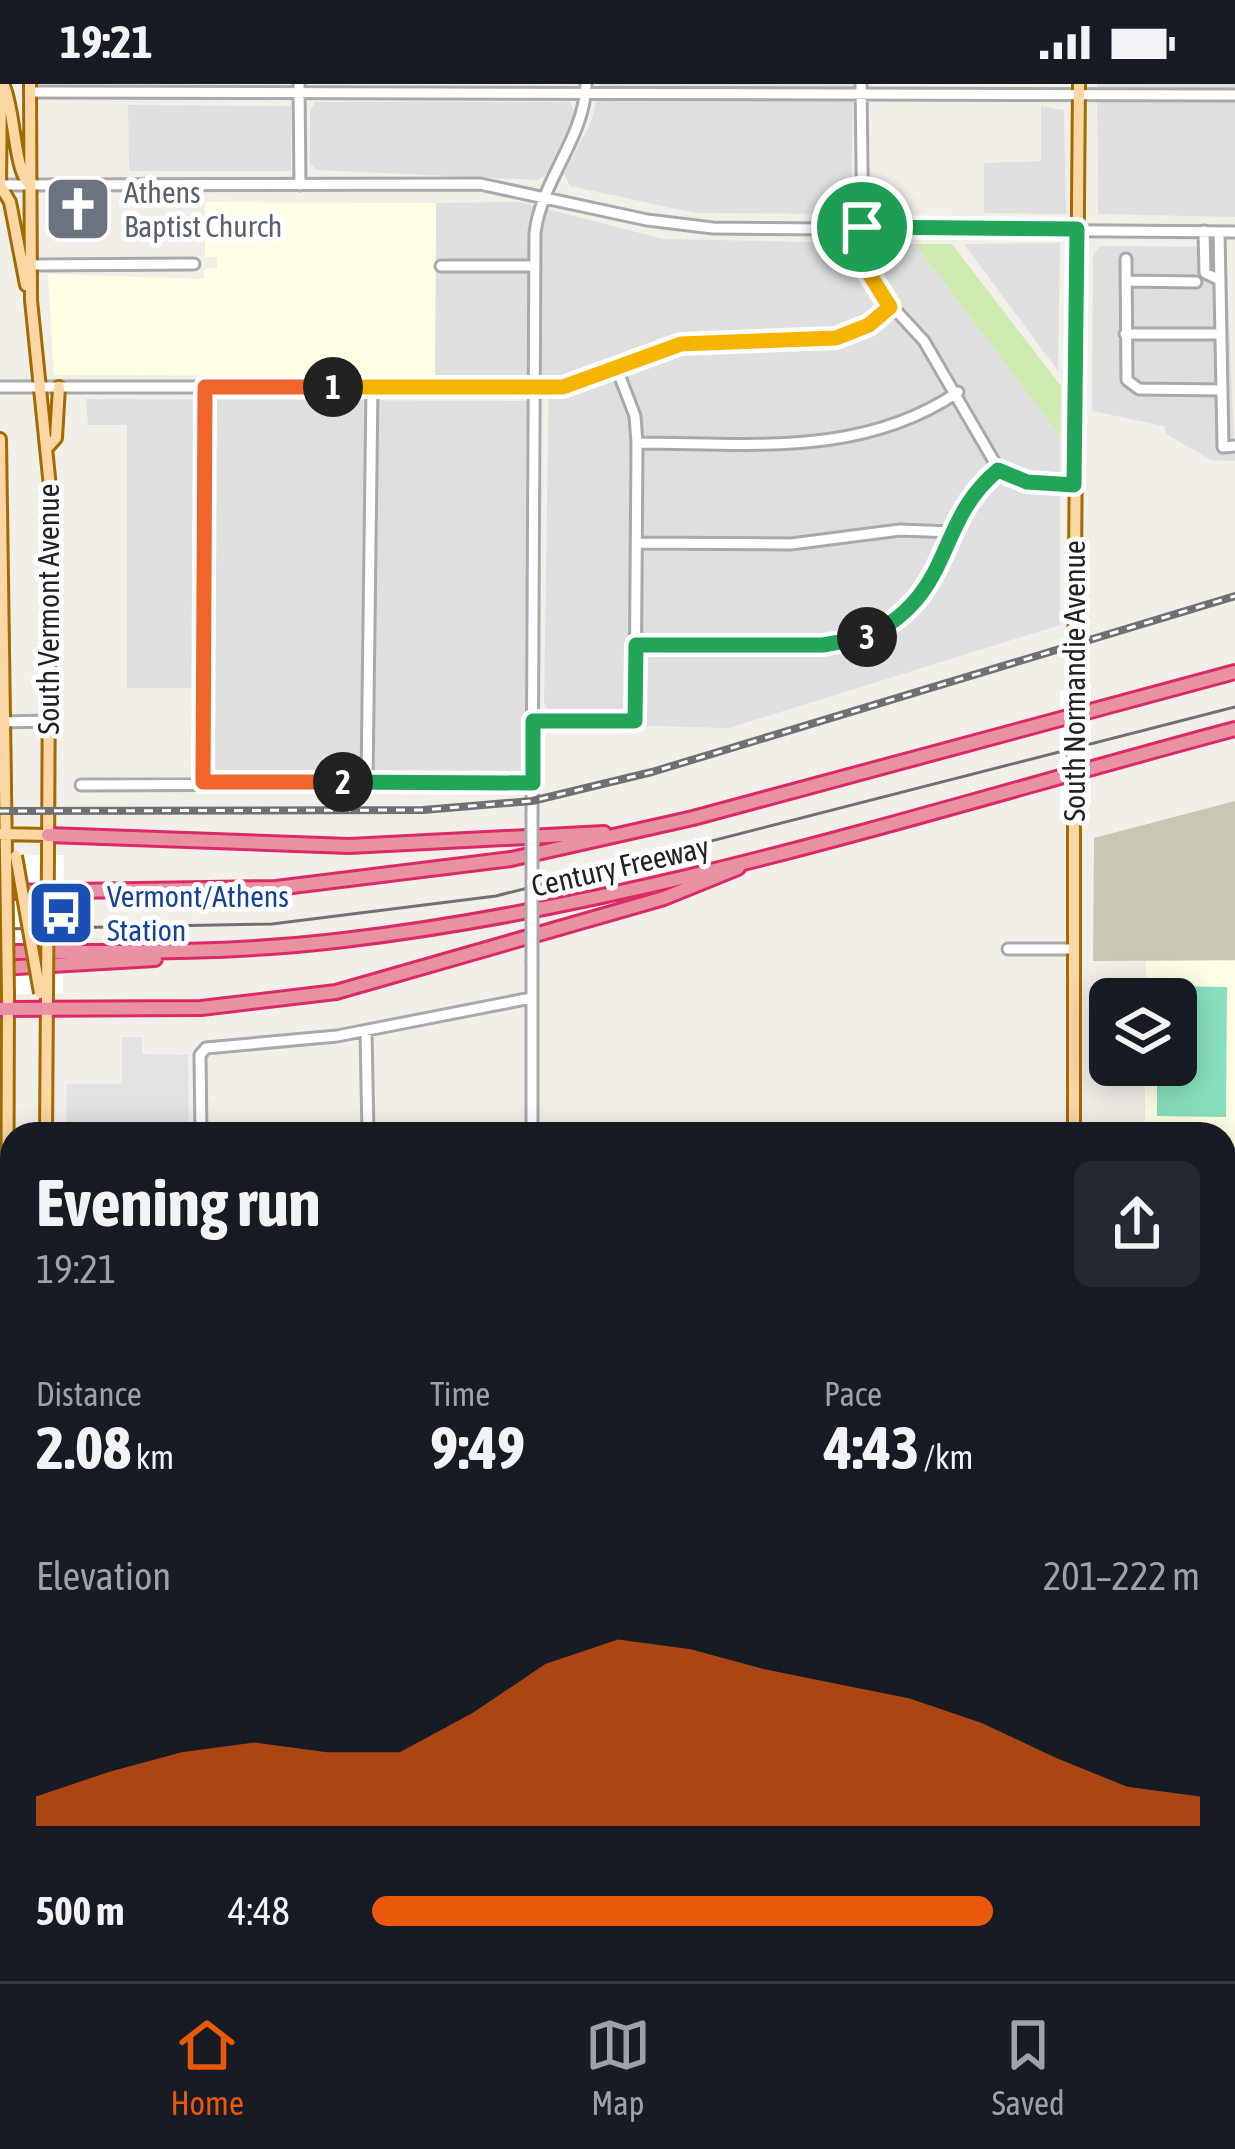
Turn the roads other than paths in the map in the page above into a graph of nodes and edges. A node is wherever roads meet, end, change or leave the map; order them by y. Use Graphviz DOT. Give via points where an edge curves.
graph roads {
  1 [pos="2,84"];
  2 [pos="30,88"];
  3 [pos="298,88"];
  4 [pos="586,88"];
  5 [pos="861,89"];
  6 [pos="1079,89"];
  7 [pos="1235,95"];
  8 [pos="29,184"];
  9 [pos="301,185"];
  10 [pos="0,187"];
  11 [pos="546,195"];
  12 [pos="862,227"];
  13 [pos="1077,229"];
  14 [pos="1204,232"];
  15 [pos="1219,232"];
  16 [pos="1235,232"];
  17 [pos="1126,259"];
  18 [pos="194,264"];
  19 [pos="30,265"];
  20 [pos="440,266"];
  21 [pos="534,266"];
  22 [pos="1220,280"];
  23 [pos="1126,281"];
  24 [pos="1196,282"];
  25 [pos="31,300"];
  26 [pos="890,307"];
  27 [pos="1125,334"];
  28 [pos="1221,334"];
  29 [pos="617,369"];
  30 [pos="0,387"];
  31 [pos="39,387"];
  32 [pos="59,387"];
  33 [pos="205,387"];
  34 [pos="372,388"];
  35 [pos="535,388"];
  36 [pos="1222,390"];
  37 [pos="958,392"];
  38 [pos="0,439"];
  39 [pos="637,443"];
  40 [pos="1229,447"];
  41 [pos="46,449"];
  42 [pos="998,470"];
  43 [pos="1074,485"];
  44 [pos="953,532"];
  45 [pos="638,543"];
  46 [pos="636,645"];
  47 [pos="1235,673"];
  48 [pos="533,721"];
  49 [pos="2,722"];
  50 [pos="50,722"];
  51 [pos="1235,729"];
  52 [pos="203,782"];
  53 [pos="367,782"];
  54 [pos="533,783"];
  55 [pos="81,785"];
  56 [pos="646,830"];
  57 [pos="2,834"];
  58 [pos="48,835"];
  59 [pos="11,856"];
  60 [pos="760,857"];
  61 [pos="0,892"];
  62 [pos="310,944"];
  63 [pos="1008,949"];
  64 [pos="1073,949"];
  65 [pos="0,952"];
  66 [pos="0,968"];
  67 [pos="44,993"];
  68 [pos="531,998"];
  69 [pos="5,1004"];
  70 [pos="47,1010"];
  71 [pos="366,1031"];
  72 [pos="4,1122"];
  73 [pos="46,1122"];
  74 [pos="201,1122"];
  75 [pos="368,1122"];
  76 [pos="532,1122"];
  77 [pos="1074,1122"];
  1 -- 8 [label="main road" via="16,122 19,170"];
  1 -- 10 [label="main road"];
  2 -- 3 [label="street"];
  2 -- 8 [label="main road, South Vermont Avenue"];
  3 -- 4 [label="street"];
  3 -- 9 [label="street"];
  4 -- 5 [label="street"];
  4 -- 11 [label="street"];
  5 -- 6 [label="street"];
  5 -- 12 [label="street"];
  6 -- 7 [label="street"];
  6 -- 13 [label="main road, South Normandie Avenue"];
  8 -- 9 [label="street"];
  8 -- 10 [label="street"];
  8 -- 19 [label="main road, South Vermont Avenue"];
  9 -- 11 [label="street" via="480,184"];
  10 -- 25 [label="main road"];
  11 -- 12 [label="street" via="670,224"];
  11 -- 21 [label="street"];
  12 -- 13 [label="street"];
  12 -- 26 [label="street" via="868,272"];
  13 -- 14 [label="street"];
  13 -- 43 [label="main road, South Normandie Avenue"];
  14 -- 15 [label="street"];
  14 -- 22 [label="street" via="1205,273"];
  15 -- 16 [label="street"];
  15 -- 22 [label="street"];
  17 -- 23 [label="street"];
  18 -- 19 [label="street"];
  19 -- 25 [label="main road, South Vermont Avenue"];
  20 -- 21 [label="street"];
  21 -- 35 [label="street"];
  22 -- 28 [label="street"];
  23 -- 24 [label="street"];
  23 -- 27 [label="street"];
  25 -- 31 [label="main road, South Vermont Avenue"];
  26 -- 29 [label="street" via="836,338 681,344"];
  26 -- 37 [label="street"];
  27 -- 28 [label="street"];
  27 -- 36 [label="street" via="1132,386"];
  28 -- 36 [label="street"];
  29 -- 35 [label="street"];
  29 -- 39 [label="street"];
  30 -- 31 [label="street"];
  31 -- 32 [label="street"];
  31 -- 41 [label="main road, South Vermont Avenue"];
  32 -- 33 [label="street"];
  32 -- 41 [label="main road" via="56,438"];
  33 -- 34 [label="street"];
  33 -- 52 [label="street"];
  34 -- 35 [label="street"];
  34 -- 53 [label="street"];
  35 -- 48 [label="street"];
  36 -- 40 [label="street"];
  37 -- 39 [label="street" via="900,425 842,440"];
  37 -- 42 [label="street"];
  38 -- 49 [label="main road, South Vermont Avenue"];
  39 -- 45 [label="street"];
  41 -- 50 [label="main road, South Vermont Avenue"];
  42 -- 43 [label="street" via="1027,482"];
  42 -- 44 [label="street" via="971,494"];
  43 -- 64 [label="main road, South Normandie Avenue, bridge"];
  44 -- 45 [label="street" via="900,530 808,544"];
  44 -- 46 [label="street" via="928,589 866,637 823,645"];
  45 -- 46 [label="street"];
  46 -- 48 [label="street" via="635,721"];
  47 -- 56 [label="highway, Century Freeway"];
  48 -- 54 [label="street"];
  49 -- 50 [label="street"];
  49 -- 57 [label="main road, South Vermont Avenue"];
  50 -- 58 [label="main road, South Vermont Avenue"];
  51 -- 60 [label="highway, Century Freeway"];
  52 -- 53 [label="street"];
  52 -- 55 [label="street"];
  53 -- 54 [label="street"];
  54 -- 68 [label="street, bridge"];
  56 -- 58 [label="highway" via="349,845"];
  56 -- 61 [label="highway, Century Freeway" via="494,862 323,884"];
  57 -- 58 [label="main road"];
  57 -- 59 [label="main road, South Vermont Avenue"];
  58 -- 67 [label="main road, South Vermont Avenue, bridge"];
  59 -- 67 [label="main road, bridge"];
  59 -- 69 [label="main road, South Vermont Avenue, bridge"];
  60 -- 62 [label="highway, Century Freeway" via="545,908"];
  60 -- 70 [label="highway" via="664,898 336,992 220,1007"];
  62 -- 65 [label="highway, Century Freeway"];
  62 -- 66 [label="highway"];
  63 -- 64 [label="street"];
  64 -- 77 [label="main road, South Normandie Avenue"];
  67 -- 70 [label="main road, South Vermont Avenue"];
  68 -- 71 [label="street"];
  68 -- 76 [label="street"];
  69 -- 70 [label="highway"];
  69 -- 72 [label="main road, South Vermont Avenue"];
  70 -- 73 [label="main road, South Vermont Avenue"];
  71 -- 74 [label="street" via="225,1042 200,1055"];
  71 -- 75 [label="street"];
}
